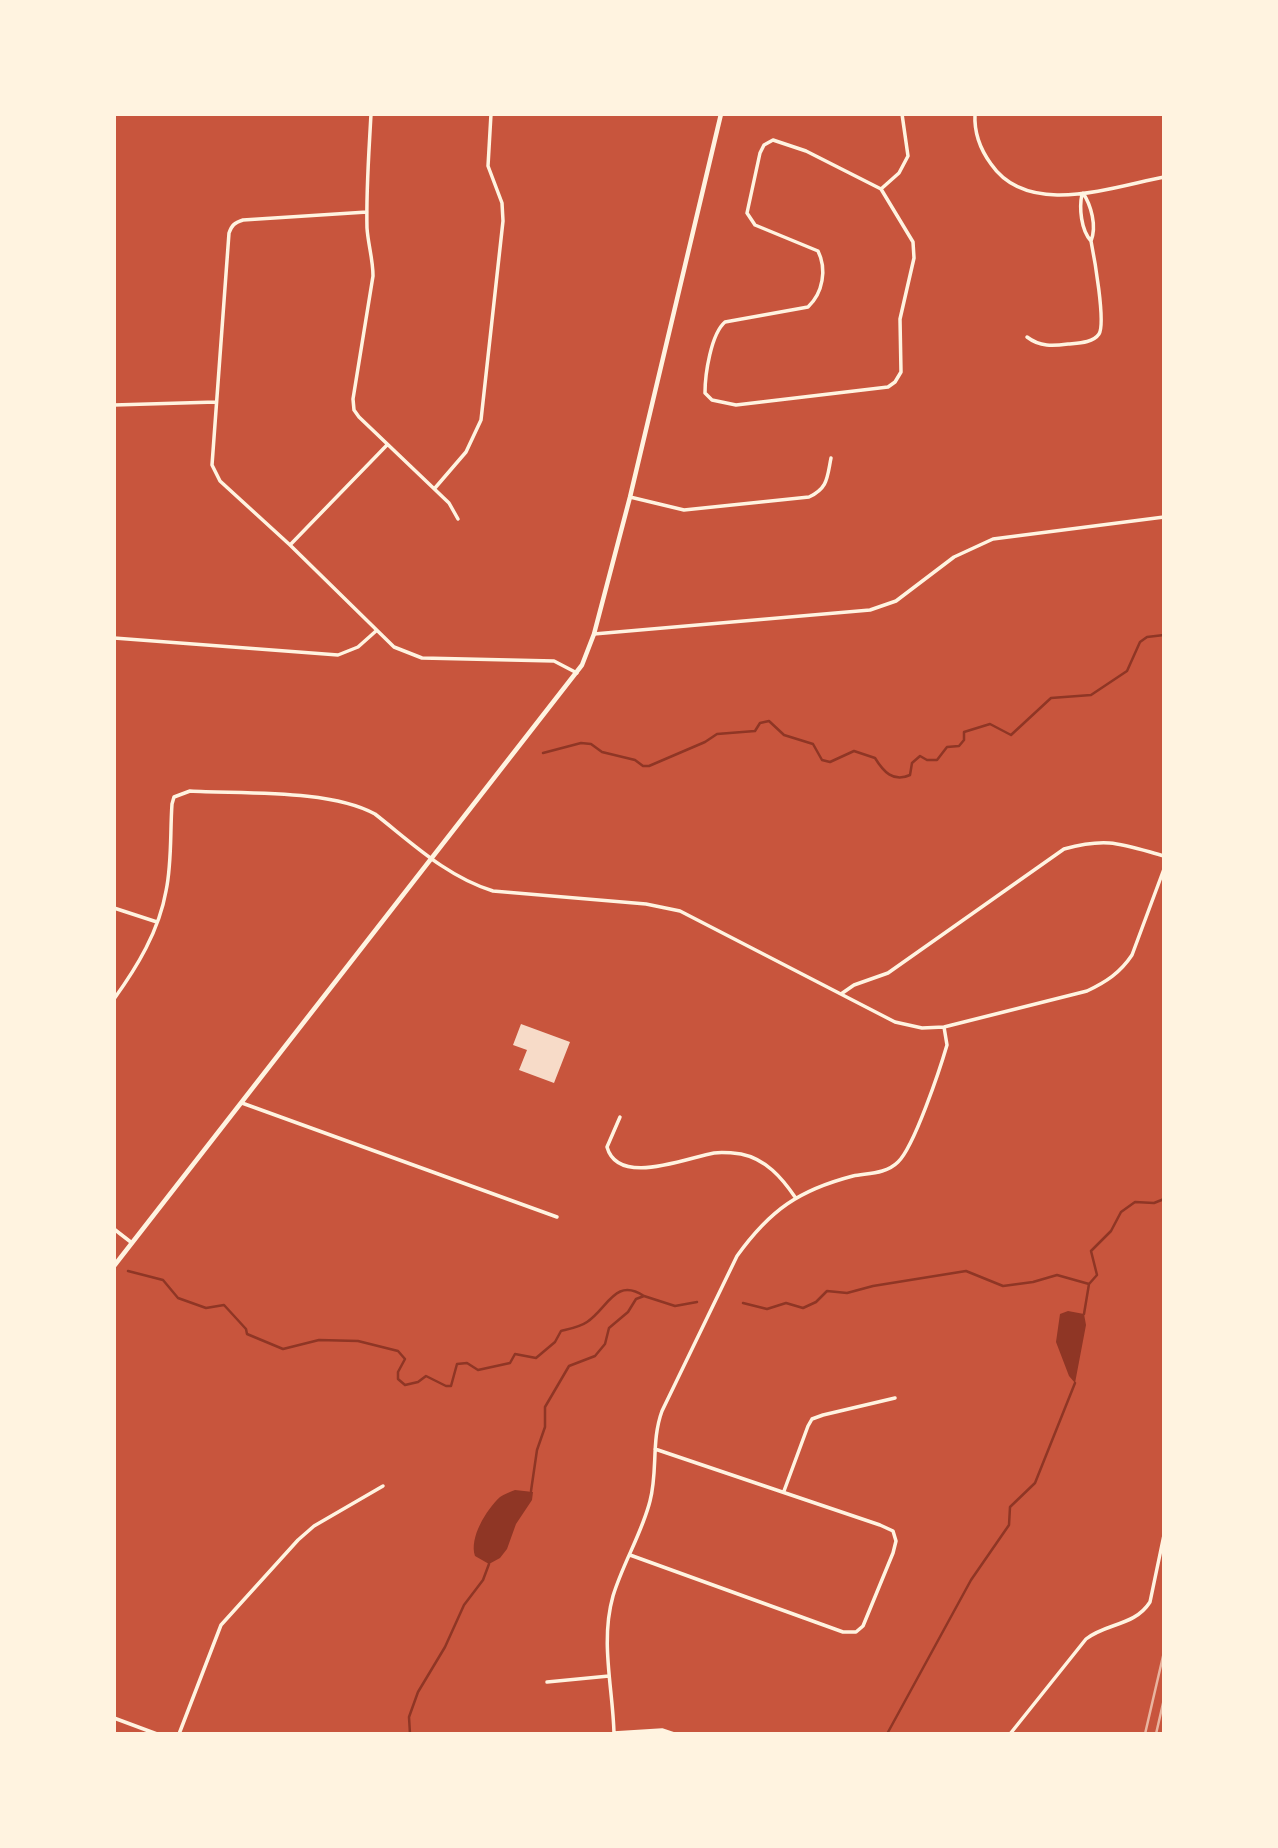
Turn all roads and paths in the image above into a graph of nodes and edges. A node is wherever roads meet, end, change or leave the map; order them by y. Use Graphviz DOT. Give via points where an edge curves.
graph roads {
  1 [pos="371,114"];
  2 [pos="491,114"];
  3 [pos="721,114"];
  4 [pos="902,114"];
  5 [pos="975,114"];
  6 [pos="1164,177"];
  7 [pos="881,189"];
  8 [pos="1083,192"];
  9 [pos="367,212"];
  10 [pos="1091,241"];
  11 [pos="1027,337"];
  12 [pos="216,402"];
  13 [pos="114,405"];
  14 [pos="387,445"];
  15 [pos="831,458"];
  16 [pos="435,488"];
  17 [pos="630,497"];
  18 [pos="1164,517"];
  19 [pos="458,519"];
  20 [pos="290,545"];
  21 [pos="376,631"];
  22 [pos="594,634"];
  23 [pos="114,638"];
  24 [pos="577,673"];
  25 [pos="1164,856"];
  26 [pos="432,859"];
  27 [pos="1164,869"];
  28 [pos="114,908"];
  29 [pos="157,922"];
  30 [pos="841,994"];
  31 [pos="114,999"];
  32 [pos="944,1027"];
  33 [pos="242,1103"];
  34 [pos="620,1116"];
  35 [pos="795,1197"];
  36 [pos="557,1217"];
  37 [pos="114,1229"];
  38 [pos="132,1243"];
  39 [pos="114,1266"];
  40 [pos="895,1398"];
  41 [pos="654,1449"];
  42 [pos="383,1486"];
  43 [pos="785,1491"];
  44 [pos="1164,1535"];
  45 [pos="630,1555"];
  46 [pos="609,1676"];
  47 [pos="547,1682"];
  48 [pos="114,1718"];
  49 [pos="157,1734"];
  50 [pos="179,1734"];
  51 [pos="614,1734"];
  52 [pos="674,1734"];
  53 [pos="1010,1734"];
  1 -- 9 [label="street"];
  2 -- 16 [label="street" via="488,166 502,203 503,221 481,420 466,452"];
  3 -- 17 [label="street"];
  4 -- 7 [label="street" via="908,156 899,173"];
  5 -- 8 [label="street" via="981,148 994,168 1015,186 1052,196"];
  6 -- 8 [label="street"];
  7 -- 7 [label="street" via="780,141 764,145 747,213 755,225 818,251 824,264 822,276 817,298 808,307 724,321 717,328 705,380 705,393 712,400 736,405 888,387 895,382 901,372 900,319 913,250"];
  8 -- 10 [label="street" via="1089,202"];
  8 -- 10 [label="street" via="1080,204 1085,235"];
  9 -- 12 [label="street" via="243,220 231,227"];
  9 -- 14 [label="street" via="373,276 354,410"];
  10 -- 11 [label="street" via="1099,333 1084,342 1054,346"];
  12 -- 13 [label="street"];
  12 -- 20 [label="street" via="215,473"];
  14 -- 16 [label="street"];
  14 -- 20 [label="street"];
  15 -- 17 [label="street" via="825,484 809,497 684,510"];
  16 -- 19 [label="street"];
  17 -- 22 [label="street"];
  18 -- 22 [label="street" via="993,539 954,556 896,601 870,610"];
  20 -- 21 [label="street"];
  21 -- 23 [label="street" via="358,647 338,655"];
  21 -- 24 [label="street" via="394,647 422,658 554,661"];
  22 -- 24 [label="street"];
  24 -- 26 [label="street"];
  25 -- 30 [label="street" via="1117,842 1064,849 888,973"];
  26 -- 29 [label="street" via="363,807 328,798 190,791 174,797 172,804 167,891"];
  26 -- 30 [label="street" via="462,880 493,891 680,911"];
  26 -- 33 [label="street"];
  27 -- 32 [label="street" via="1132,955 1107,982"];
  28 -- 29 [label="street"];
  29 -- 31 [label="street" via="145,953"];
  30 -- 32 [label="street" via="895,1022"];
  32 -- 35 [label="street" via="945,1053 908,1151 881,1172 850,1177"];
  33 -- 36 [label="street"];
  33 -- 38 [label="street"];
  34 -- 35 [label="street" via="607,1147 615,1163 636,1168 717,1153 742,1154 780,1176"];
  35 -- 41 [label="street" via="767,1220 737,1256 662,1411"];
  37 -- 38 [label="street"];
  38 -- 39 [label="street"];
  40 -- 43 [label="street" via="812,1419"];
  41 -- 43 [label="street"];
  41 -- 45 [label="street" via="650,1502"];
  42 -- 50 [label="street" via="314,1526 221,1625"];
  43 -- 45 [label="street" via="893,1531 893,1553 863,1626 856,1632 843,1632"];
  44 -- 53 [label="street" via="1145,1610 1086,1639"];
  45 -- 46 [label="street" via="610,1612"];
  46 -- 47 [label="street"];
  46 -- 51 [label="street"];
  48 -- 49 [label="street"];
  51 -- 52 [label="street" via="662,1730"];
}
